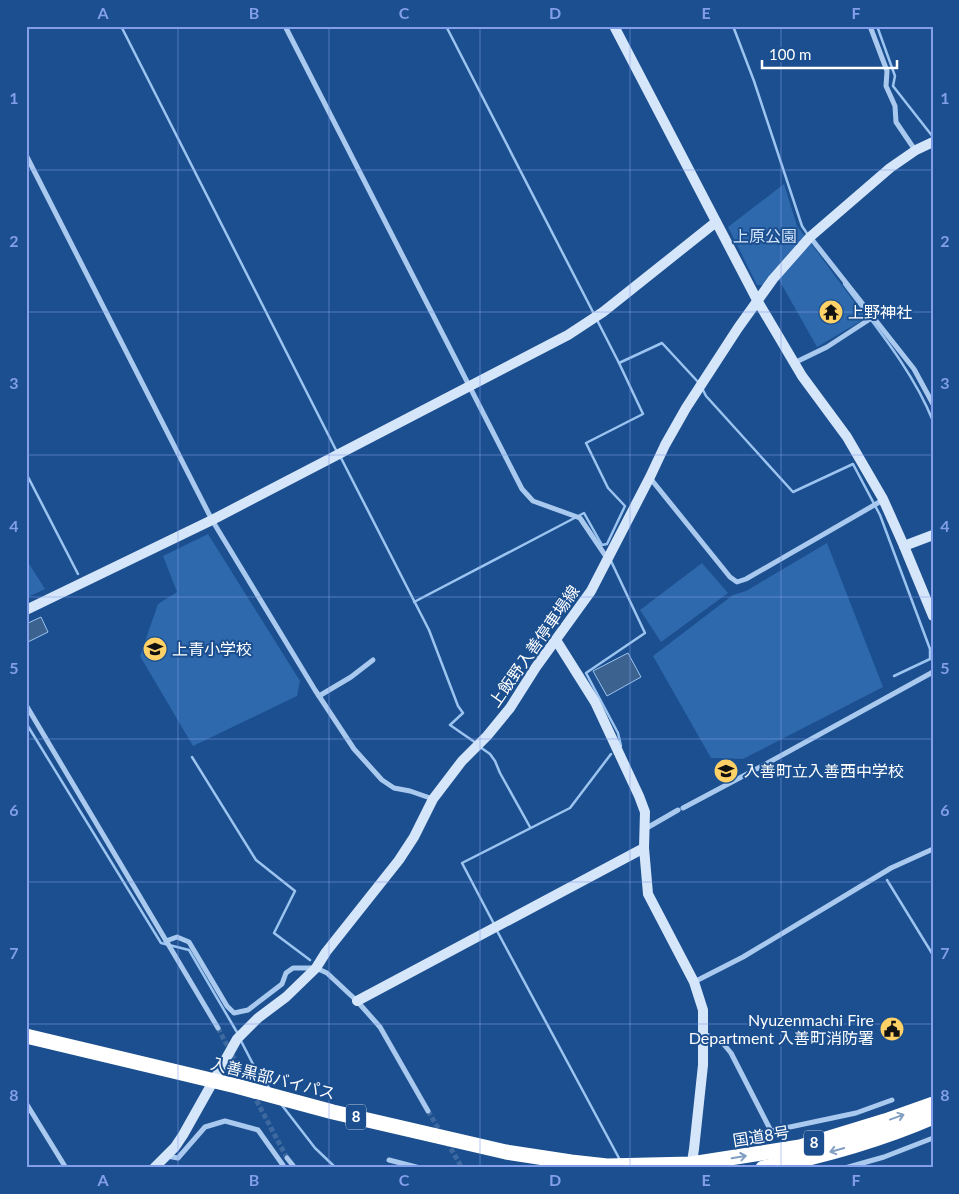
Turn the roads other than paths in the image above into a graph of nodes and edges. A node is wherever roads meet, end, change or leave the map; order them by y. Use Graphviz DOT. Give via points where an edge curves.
graph roads {
  1 [pos="285,26"];
  2 [pos="614,26"];
  3 [pos="870,26"];
  4 [pos="933,142"];
  5 [pos="916,150"];
  6 [pos="26,155"];
  7 [pos="716,222"];
  8 [pos="810,237"];
  9 [pos="758,300"];
  10 [pos="873,318"];
  11 [pos="794,363"];
  12 [pos="471,386"];
  13 [pos="933,404"];
  14 [pos="650,477"];
  15 [pos="883,499"];
  16 [pos="212,520"];
  17 [pos="933,534"];
  18 [pos="904,546"];
  19 [pos="607,559"];
  20 [pos="26,610"];
  21 [pos="933,616"];
  22 [pos="556,640"];
  23 [pos="373,660"];
  24 [pos="933,672"];
  25 [pos="319,696"];
  26 [pos="26,705"];
  27 [pos="433,799"];
  28 [pos="645,829"];
  29 [pos="644,848"];
  30 [pos="933,849"];
  31 [pos="166,941"];
  32 [pos="316,968"];
  33 [pos="694,982"];
  34 [pos="356,1001"];
  35 [pos="218,1028"];
  36 [pos="704,1034"];
  37 [pos="26,1036"];
  38 [pos="214,1082"];
  39 [pos="892,1100"];
  40 [pos="26,1104"];
  41 [pos="933,1104"];
  42 [pos="428,1111"];
  43 [pos="933,1118"];
  44 [pos="933,1138"];
  45 [pos="166,1156"];
  46 [pos="287,1158"];
  47 [pos="389,1160"];
  48 [pos="868,1161"];
  49 [pos="695,1167"];
  50 [pos="66,1168"];
  51 [pos="154,1168"];
  52 [pos="285,1168"];
  53 [pos="295,1168"];
  54 [pos="420,1168"];
  55 [pos="762,1168"];
  56 [pos="845,1168"];
  57 [pos="872,1168"];
  1 -- 12 [label="street"];
  2 -- 7 [label="street"];
  3 -- 5 [label="street" via="886,71 886,86 895,106 896,122"];
  4 -- 5 [label="street, 上飯野入善停車場線"];
  5 -- 8 [label="street, 上飯野入善停車場線" via="890,168"];
  6 -- 16 [label="street"];
  7 -- 9 [label="street"];
  7 -- 12 [label="street" via="568,336"];
  8 -- 9 [label="street, 上飯野入善停車場線" via="772,279"];
  8 -- 10 [label="street"];
  9 -- 11 [label="street"];
  9 -- 14 [label="street, 上飯野入善停車場線" via="686,408"];
  10 -- 11 [label="street" via="827,348"];
  10 -- 13 [label="street" via="914,369"];
  11 -- 15 [label="street" via="847,437"];
  12 -- 16 [label="street"];
  12 -- 19 [label="street" via="522,489 533,501 580,518"];
  14 -- 15 [label="street" via="737,582 746,580"];
  14 -- 19 [label="street, 上飯野入善停車場線"];
  15 -- 18 [label="street"];
  16 -- 20 [label="street"];
  16 -- 25 [label="street"];
  17 -- 18 [label="street"];
  18 -- 21 [label="street"];
  19 -- 22 [label="street, 上飯野入善停車場線" via="591,591"];
  22 -- 27 [label="street, 上飯野入善停車場線" via="510,708"];
  22 -- 28 [label="street" via="594,702 639,796 645,812"];
  23 -- 25 [label="street"];
  24 -- 28 [label="street"];
  25 -- 27 [label="street" via="354,750 382,780 394,788"];
  26 -- 31 [label="street"];
  27 -- 32 [label="street, 上飯野入善停車場線" via="399,860"];
  28 -- 29 [label="street"];
  29 -- 33 [label="street" via="648,894"];
  29 -- 34 [label="street"];
  30 -- 33 [label="street" via="891,868 743,957"];
  31 -- 32 [label="street" via="178,938 189,942 226,1006 234,1012 248,1010 282,984 286,973 293,968"];
  31 -- 35 [label="street"];
  32 -- 34 [label="street" via="327,973"];
  32 -- 38 [label="street, 上飯野入善停車場線" via="237,1039"];
  33 -- 36 [label="street" via="703,1010"];
  34 -- 42 [label="street" via="380,1027"];
  36 -- 39 [label="street" via="721,1042 731,1053 771,1131 856,1113"];
  36 -- 49 [label="street"];
  37 -- 38 [label="highway, 入善黒部バイパス / 8"];
  38 -- 45 [label="street, 上飯野入善停車場線" via="183,1135"];
  38 -- 49 [label="highway, 入善黒部バイパス / 8" via="506,1152 607,1166"];
  40 -- 50 [label="street"];
  49 -- 41 [label="highway, 国道8号 / 8, one-way" via="800,1147"];
  43 -- 55 [label="highway, 国道8号 / 8, one-way" via="800,1161"];
  44 -- 48 [label="street"];
  45 -- 51 [label="street, 上飯野入善停車場線"];
  45 -- 52 [label="street" via="178,1158 205,1127 225,1121 258,1130"];
  46 -- 53 [label="street"];
  47 -- 54 [label="street"];
  48 -- 56 [label="street"];
  48 -- 57 [label="street"];
}
